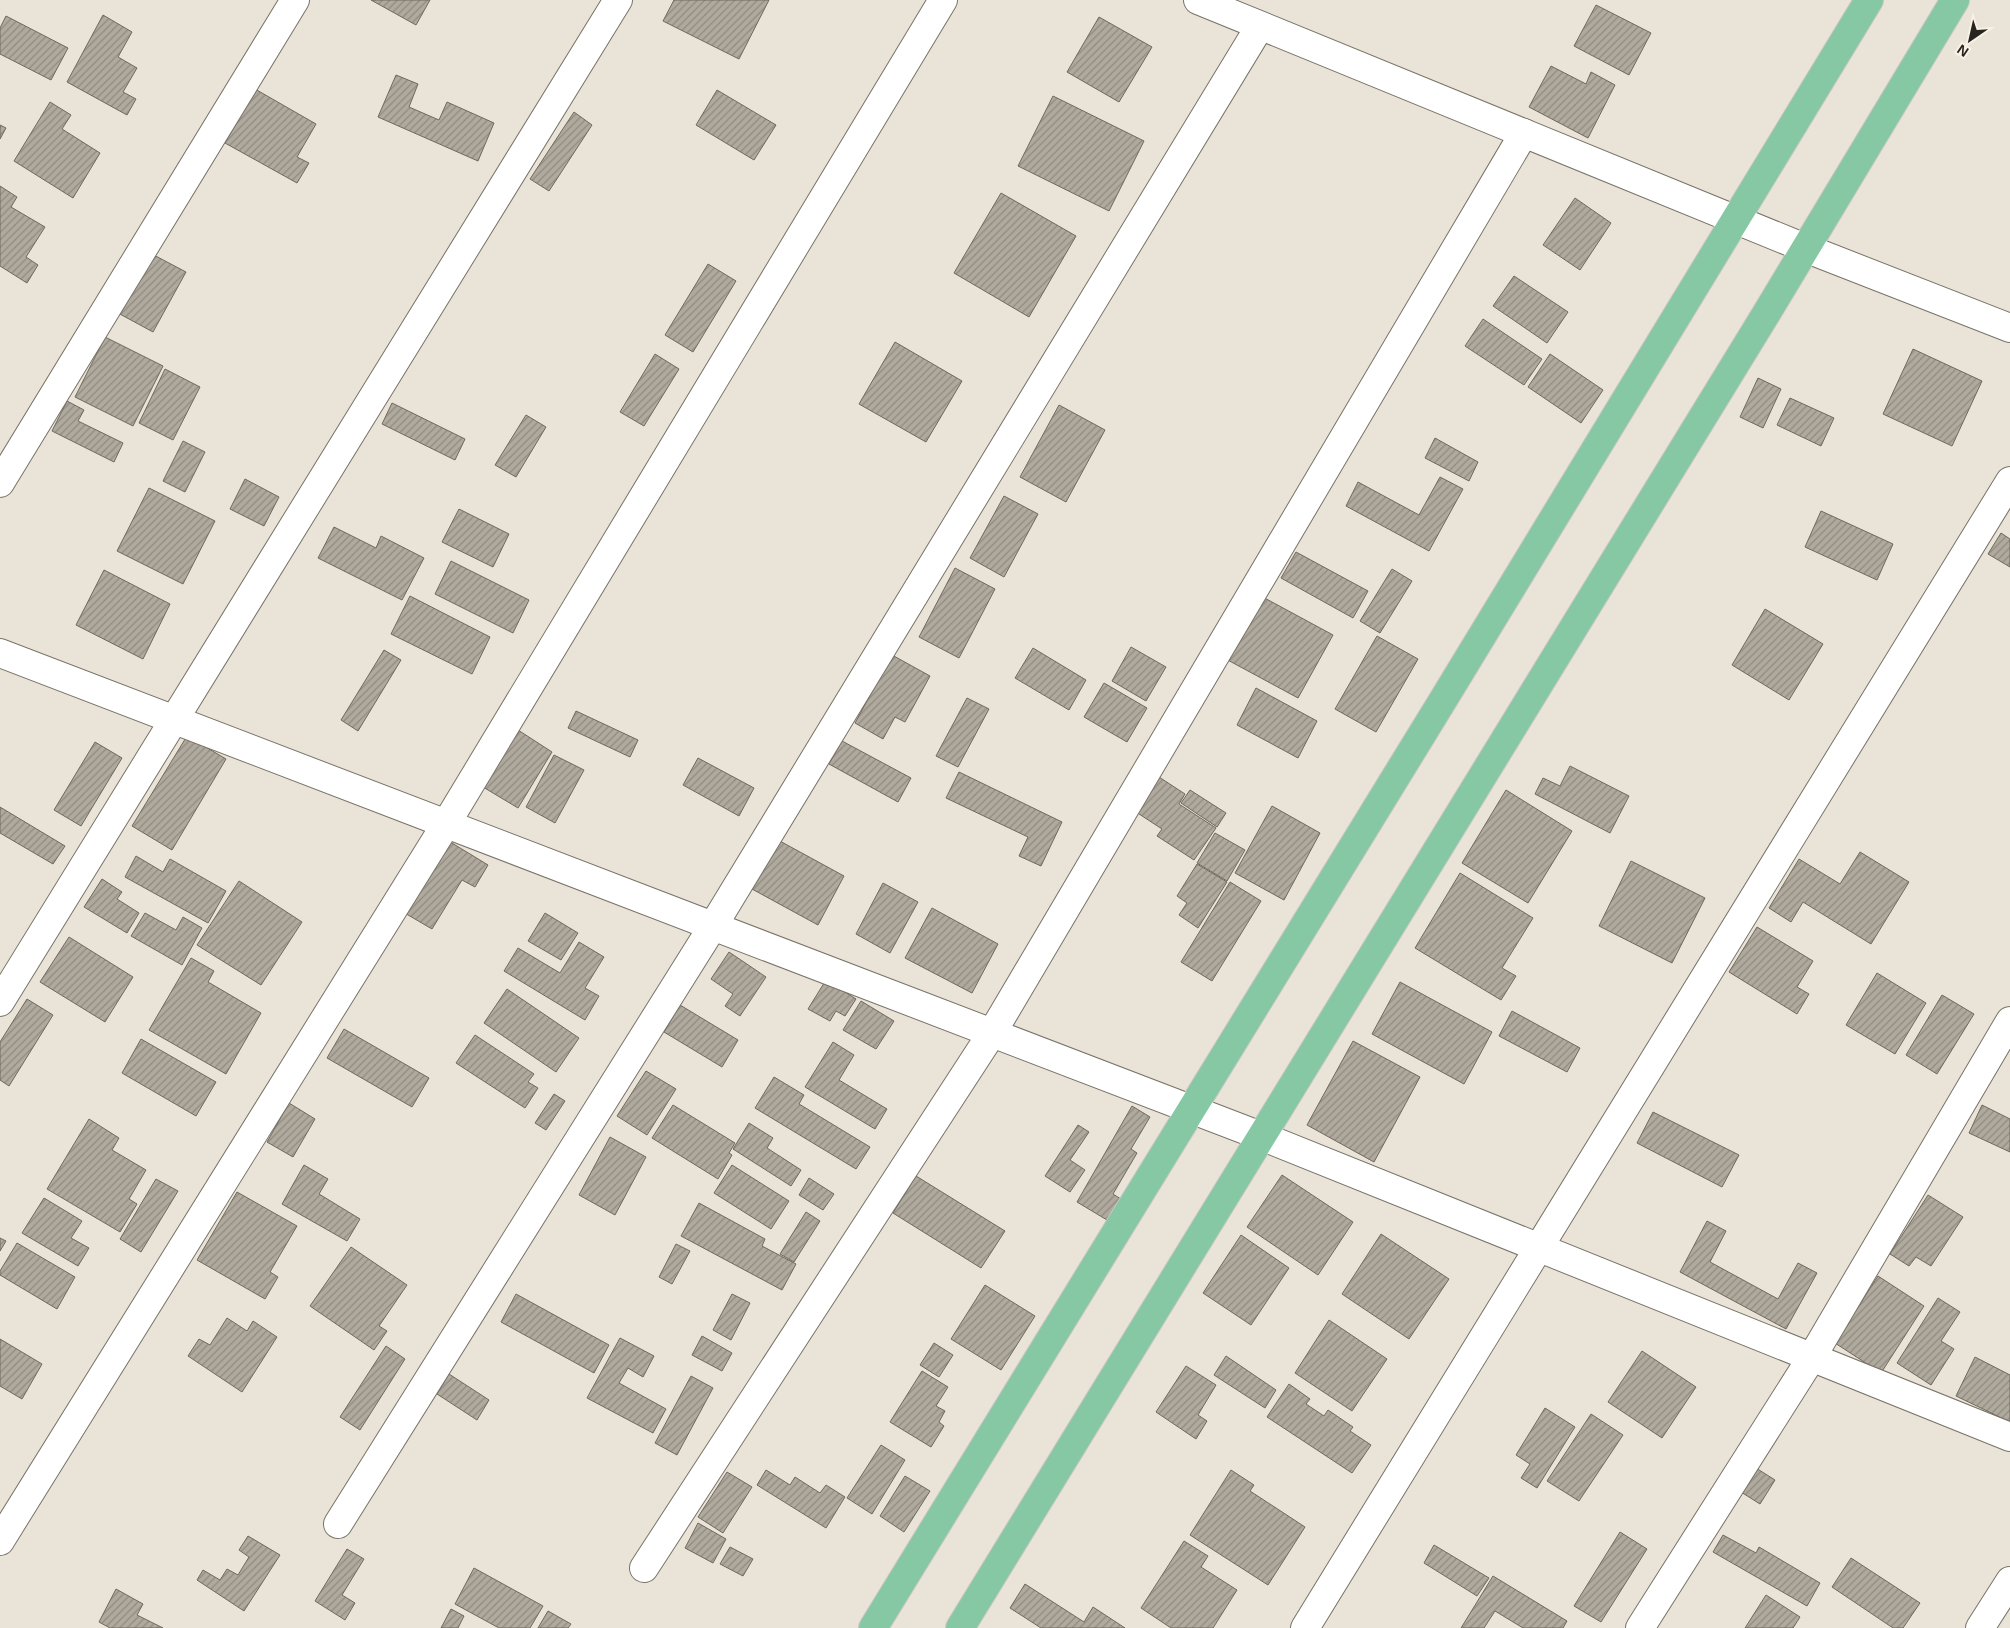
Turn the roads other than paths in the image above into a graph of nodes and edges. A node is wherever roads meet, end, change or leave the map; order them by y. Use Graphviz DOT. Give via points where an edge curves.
graph roads {
  1 [pos="295,0"];
  2 [pos="618,0"];
  3 [pos="943,0"];
  4 [pos="1198,0"];
  5 [pos="1868,0"];
  6 [pos="1955,0"];
  7 [pos="1260,26"];
  8 [pos="1524,133"];
  9 [pos="1736,220"];
  10 [pos="1805,248"];
  11 [pos="2010,328"];
  12 [pos="2010,481"];
  13 [pos="0,483"];
  14 [pos="0,653"];
  15 [pos="175,720"];
  16 [pos="446,824"];
  17 [pos="713,926"];
  18 [pos="0,1002"];
  19 [pos="2010,1021"];
  20 [pos="992,1033"];
  21 [pos="1191,1109"];
  22 [pos="1261,1136"];
  23 [pos="1540,1248"];
  24 [pos="1812,1357"];
  25 [pos="2010,1437"];
  26 [pos="338,1524"];
  27 [pos="0,1541"];
  28 [pos="644,1568"];
  29 [pos="2010,1581"];
  30 [pos="873,1628"];
  31 [pos="960,1628"];
  32 [pos="1305,1628"];
  33 [pos="1640,1628"];
  34 [pos="1980,1628"];
  1 -- 13 [label="street"];
  2 -- 15 [label="street"];
  3 -- 16 [label="street"];
  4 -- 7 [label="street"];
  5 -- 9 [label="main road"];
  6 -- 10 [label="main road"];
  7 -- 8 [label="street"];
  7 -- 17 [label="street"];
  8 -- 9 [label="street"];
  8 -- 20 [label="street"];
  9 -- 10 [label="street"];
  9 -- 21 [label="main road"];
  10 -- 11 [label="street"];
  10 -- 22 [label="main road"];
  12 -- 23 [label="street"];
  14 -- 15 [label="street"];
  15 -- 16 [label="street"];
  15 -- 18 [label="street"];
  16 -- 17 [label="street"];
  16 -- 27 [label="street"];
  17 -- 20 [label="street"];
  17 -- 26 [label="street"];
  19 -- 24 [label="street"];
  20 -- 21 [label="street"];
  20 -- 28 [label="street"];
  21 -- 22 [label="street"];
  21 -- 30 [label="main road"];
  22 -- 23 [label="street"];
  22 -- 31 [label="main road"];
  23 -- 24 [label="street"];
  23 -- 32 [label="street"];
  24 -- 25 [label="street"];
  24 -- 33 [label="street"];
  29 -- 34 [label="street"];
}
